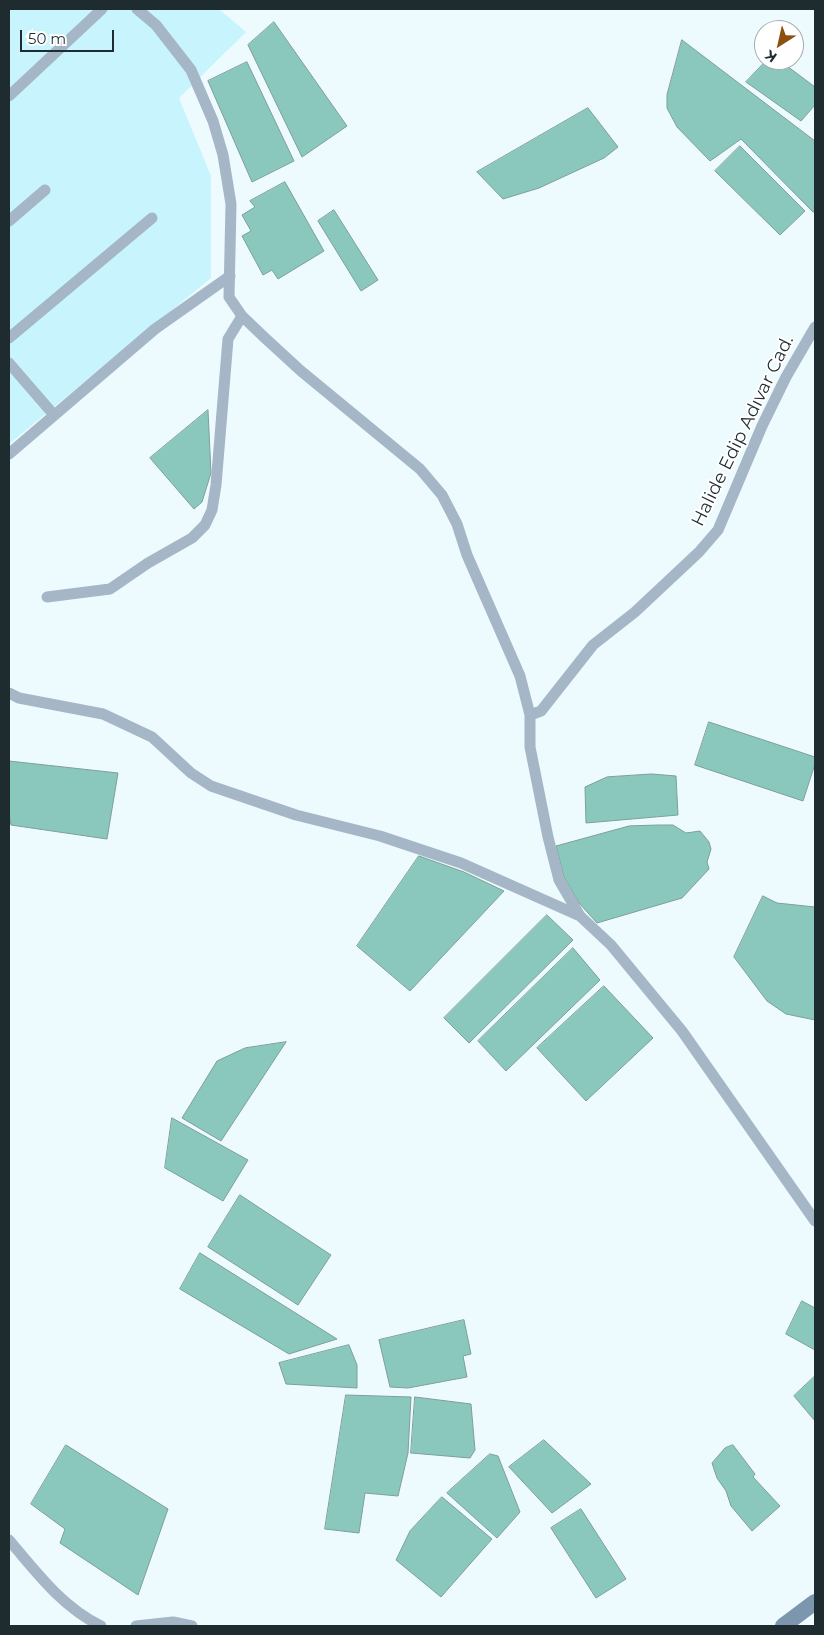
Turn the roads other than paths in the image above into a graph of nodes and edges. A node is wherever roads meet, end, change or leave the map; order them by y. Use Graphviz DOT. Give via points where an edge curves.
graph roads {
  1 [pos="102,9"];
  2 [pos="137,9"];
  3 [pos="9,96"];
  4 [pos="45,190"];
  5 [pos="152,218"];
  6 [pos="9,221"];
  7 [pos="230,276"];
  8 [pos="242,316"];
  9 [pos="815,327"];
  10 [pos="9,338"];
  11 [pos="9,362"];
  12 [pos="54,415"];
  13 [pos="9,454"];
  14 [pos="47,597"];
  15 [pos="9,694"];
  16 [pos="530,715"];
  17 [pos="580,916"];
  18 [pos="815,1221"];
  19 [pos="9,1540"];
  20 [pos="815,1602"];
  21 [pos="101,1626"];
  22 [pos="136,1626"];
  23 [pos="192,1626"];
  24 [pos="783,1626"];
  1 -- 3 [label="street"];
  2 -- 7 [label="street" via="156,25 191,70 213,121 223,155 231,204"];
  4 -- 6 [label="street"];
  5 -- 10 [label="street"];
  7 -- 8 [label="street" via="229,297"];
  7 -- 12 [label="street" via="155,329"];
  8 -- 14 [label="street" via="228,339 216,485 212,510 205,525 192,538 110,589"];
  8 -- 16 [label="street" via="301,371 420,469 442,495 520,676"];
  9 -- 16 [label="street, Halide Edip Adıvar Cad." via="762,426 718,530 635,612 593,645 542,711"];
  11 -- 12 [label="street"];
  12 -- 13 [label="street"];
  15 -- 17 [label="street" via="103,714 152,737 191,774 211,786 296,815 380,836 461,863"];
  16 -- 17 [label="street" via="530,747 548,837 559,880"];
  17 -- 18 [label="street" via="611,945 682,1031"];
  19 -- 21 [label="street" via="46,1584 82,1617"];
  20 -- 24 [label="main road"];
  22 -- 23 [label="street" via="173,1622"];
}
